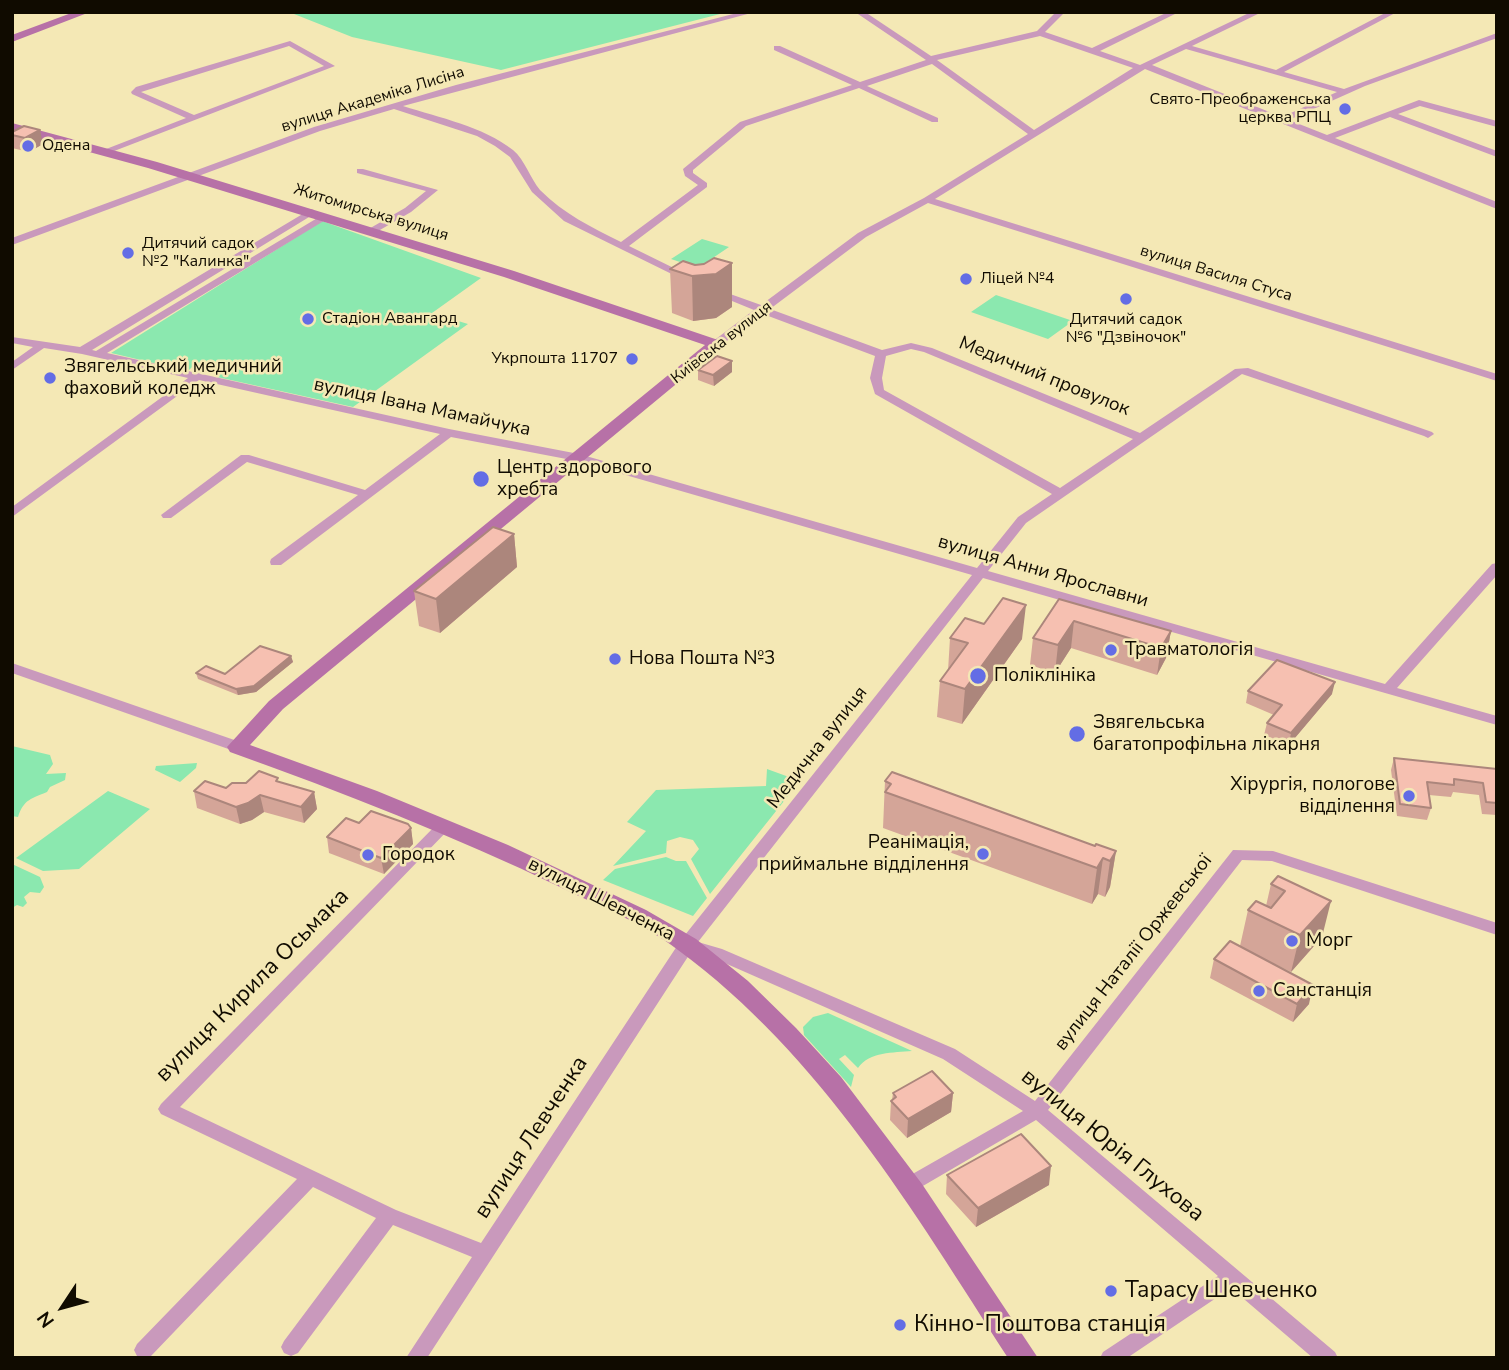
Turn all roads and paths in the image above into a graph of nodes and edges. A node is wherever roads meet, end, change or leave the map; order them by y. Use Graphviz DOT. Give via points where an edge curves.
graph roads {
  1 [pos="85,12"];
  2 [pos="751,12"];
  3 [pos="1061,12"];
  4 [pos="1175,12"];
  5 [pos="1258,12"];
  6 [pos="1393,12"];
  7 [pos="868,15"];
  8 [pos="1040,33"];
  9 [pos="1497,35"];
  10 [pos="12,40"];
  11 [pos="1186,47"];
  12 [pos="777,48"];
  13 [pos="1091,52"];
  14 [pos="932,60"];
  15 [pos="1143,67"];
  16 [pos="1278,72"];
  17 [pos="858,86"];
  18 [pos="1346,92"];
  19 [pos="394,106"];
  20 [pos="1392,114"];
  21 [pos="191,117"];
  22 [pos="935,120"];
  23 [pos="1282,120"];
  24 [pos="1497,124"];
  25 [pos="12,127"];
  26 [pos="1032,133"];
  27 [pos="1328,138"];
  28 [pos="106,150"];
  29 [pos="1497,154"];
  30 [pos="360,171"];
  31 [pos="192,176"];
  32 [pos="927,200"];
  33 [pos="1497,206"];
  34 [pos="317,214"];
  35 [pos="370,232"];
  36 [pos="12,242"];
  37 [pos="621,247"];
  38 [pos="765,309"];
  39 [pos="12,340"];
  40 [pos="43,344"];
  41 [pos="716,344"];
  42 [pos="82,351"];
  43 [pos="881,354"];
  44 [pos="97,355"];
  45 [pos="12,367"];
  46 [pos="195,378"];
  47 [pos="1497,378"];
  48 [pos="449,433"];
  49 [pos="1428,434"];
  50 [pos="1139,437"];
  51 [pos="579,458"];
  52 [pos="368,494"];
  53 [pos="1060,494"];
  54 [pos="12,513"];
  55 [pos="167,514"];
  56 [pos="276,562"];
  57 [pos="1497,567"];
  58 [pos="979,574"];
  59 [pos="12,668"];
  60 [pos="1388,690"];
  61 [pos="1497,721"];
  62 [pos="237,747"];
  63 [pos="443,827"];
  64 [pos="1497,929"];
  65 [pos="687,944"];
  66 [pos="1037,1111"];
  67 [pos="310,1178"];
  68 [pos="909,1185"];
  69 [pos="389,1215"];
  70 [pos="486,1254"];
  71 [pos="1233,1276"];
  72 [pos="290,1347"];
  73 [pos="144,1350"];
  74 [pos="416,1358"];
  75 [pos="1024,1358"];
  76 [pos="1110,1358"];
  77 [pos="1328,1358"];
  1 -- 10 [label="main road"];
  2 -- 19 [label="street, вулиця Академіка Лисіна"];
  3 -- 8 [label="street"];
  4 -- 13 [label="street"];
  5 -- 11 [label="street, Київська вулиця"];
  6 -- 16 [label="street"];
  7 -- 14 [label="street"];
  8 -- 13 [label="street"];
  8 -- 14 [label="street"];
  9 -- 18 [label="street"];
  11 -- 15 [label="street, Київська вулиця"];
  11 -- 16 [label="street"];
  12 -- 17 [label="street"];
  13 -- 15 [label="street"];
  14 -- 17 [label="street"];
  14 -- 26 [label="street"];
  15 -- 23 [label="street"];
  15 -- 26 [label="street, Київська вулиця"];
  16 -- 18 [label="street"];
  17 -- 22 [label="street"];
  17 -- 37 [label="street" via="743,124 688,169 688,174 704,185"];
  18 -- 23 [label="street"];
  19 -- 31 [label="street, вулиця Академіка Лисіна"];
  19 -- 37 [label="street" via="498,144 513,155 535,190 567,219"];
  20 -- 24 [label="street" via="1419,103"];
  20 -- 27 [label="street"];
  20 -- 29 [label="street"];
  21 -- 21 [label="street" via="331,66 290,43 135,92"];
  21 -- 28 [label="street"];
  23 -- 27 [label="street"];
  25 -- 28 [label="main road, Житомирська вулиця"];
  26 -- 32 [label="street, Київська вулиця"];
  27 -- 33 [label="street"];
  28 -- 31 [label="main road, Житомирська вулиця"];
  30 -- 35 [label="street" via="433,190 408,211"];
  31 -- 34 [label="main road, Житомирська вулиця"];
  31 -- 36 [label="street, вулиця Академіка Лисіна"];
  32 -- 38 [label="street, Київська вулиця" via="862,235"];
  32 -- 47 [label="street, вулиця Василя Стуса"];
  34 -- 35 [label="main road, Житомирська вулиця"];
  34 -- 42 [label="street"];
  34 -- 44 [label="street"];
  35 -- 41 [label="main road, Житомирська вулиця" via="641,315"];
  37 -- 38 [label="street" via="730,298"];
  38 -- 41 [label="street, Київська вулиця"];
  38 -- 43 [label="street"];
  39 -- 40 [label="street, вулиця Івана Мамайчука"];
  40 -- 42 [label="street, вулиця Івана Мамайчука"];
  40 -- 45 [label="street"];
  41 -- 51 [label="main road, Київська вулиця"];
  42 -- 44 [label="street, вулиця Івана Мамайчука"];
  43 -- 50 [label="street, Медичний провулок" via="911,346 928,350"];
  43 -- 53 [label="street" via="876,378 879,392"];
  44 -- 46 [label="street, вулиця Івана Мамайчука"];
  46 -- 48 [label="street, вулиця Івана Мамайчука"];
  46 -- 54 [label="street"];
  48 -- 51 [label="street, вулиця Івана Мамайчука"];
  48 -- 52 [label="street"];
  49 -- 50 [label="street" via="1242,370"];
  50 -- 53 [label="street, Медичний провулок"];
  51 -- 58 [label="street, вулиця Анни Ярославни"];
  51 -- 62 [label="main road, Київська вулиця" via="276,705"];
  52 -- 55 [label="street" via="245,458"];
  52 -- 56 [label="street"];
  53 -- 58 [label="street, Медичний провулок" via="1022,520"];
  57 -- 60 [label="street"];
  58 -- 60 [label="street, вулиця Анни Ярославни"];
  58 -- 65 [label="street, Медична вулиця"];
  59 -- 62 [label="street, вулиця Шевченка"];
  60 -- 61 [label="street, вулиця Анни Ярославни"];
  62 -- 63 [label="main road, вулиця Шевченка"];
  63 -- 65 [label="main road, вулиця Шевченка" via="551,873"];
  63 -- 67 [label="street, вулиця Кирила Осьмака" via="167,1109"];
  64 -- 66 [label="street, вулиця Наталії Оржевської" via="1273,856 1238,854"];
  65 -- 66 [label="street, вулиця Юрія Глухова" via="949,1054"];
  65 -- 68 [label="main road, вулиця Шевченка" via="783,1028"];
  65 -- 70 [label="street, вулиця Левченка"];
  66 -- 68 [label="street"];
  66 -- 71 [label="street, вулиця Юрія Глухова"];
  67 -- 69 [label="street, вулиця Кирила Осьмака"];
  67 -- 73 [label="street"];
  68 -- 75 [label="main road, вулиця Шевченка"];
  69 -- 70 [label="street, вулиця Кирила Осьмака"];
  69 -- 72 [label="street"];
  70 -- 74 [label="street, вулиця Левченка"];
  71 -- 76 [label="street"];
  71 -- 77 [label="street, вулиця Юрія Глухова"];
}
